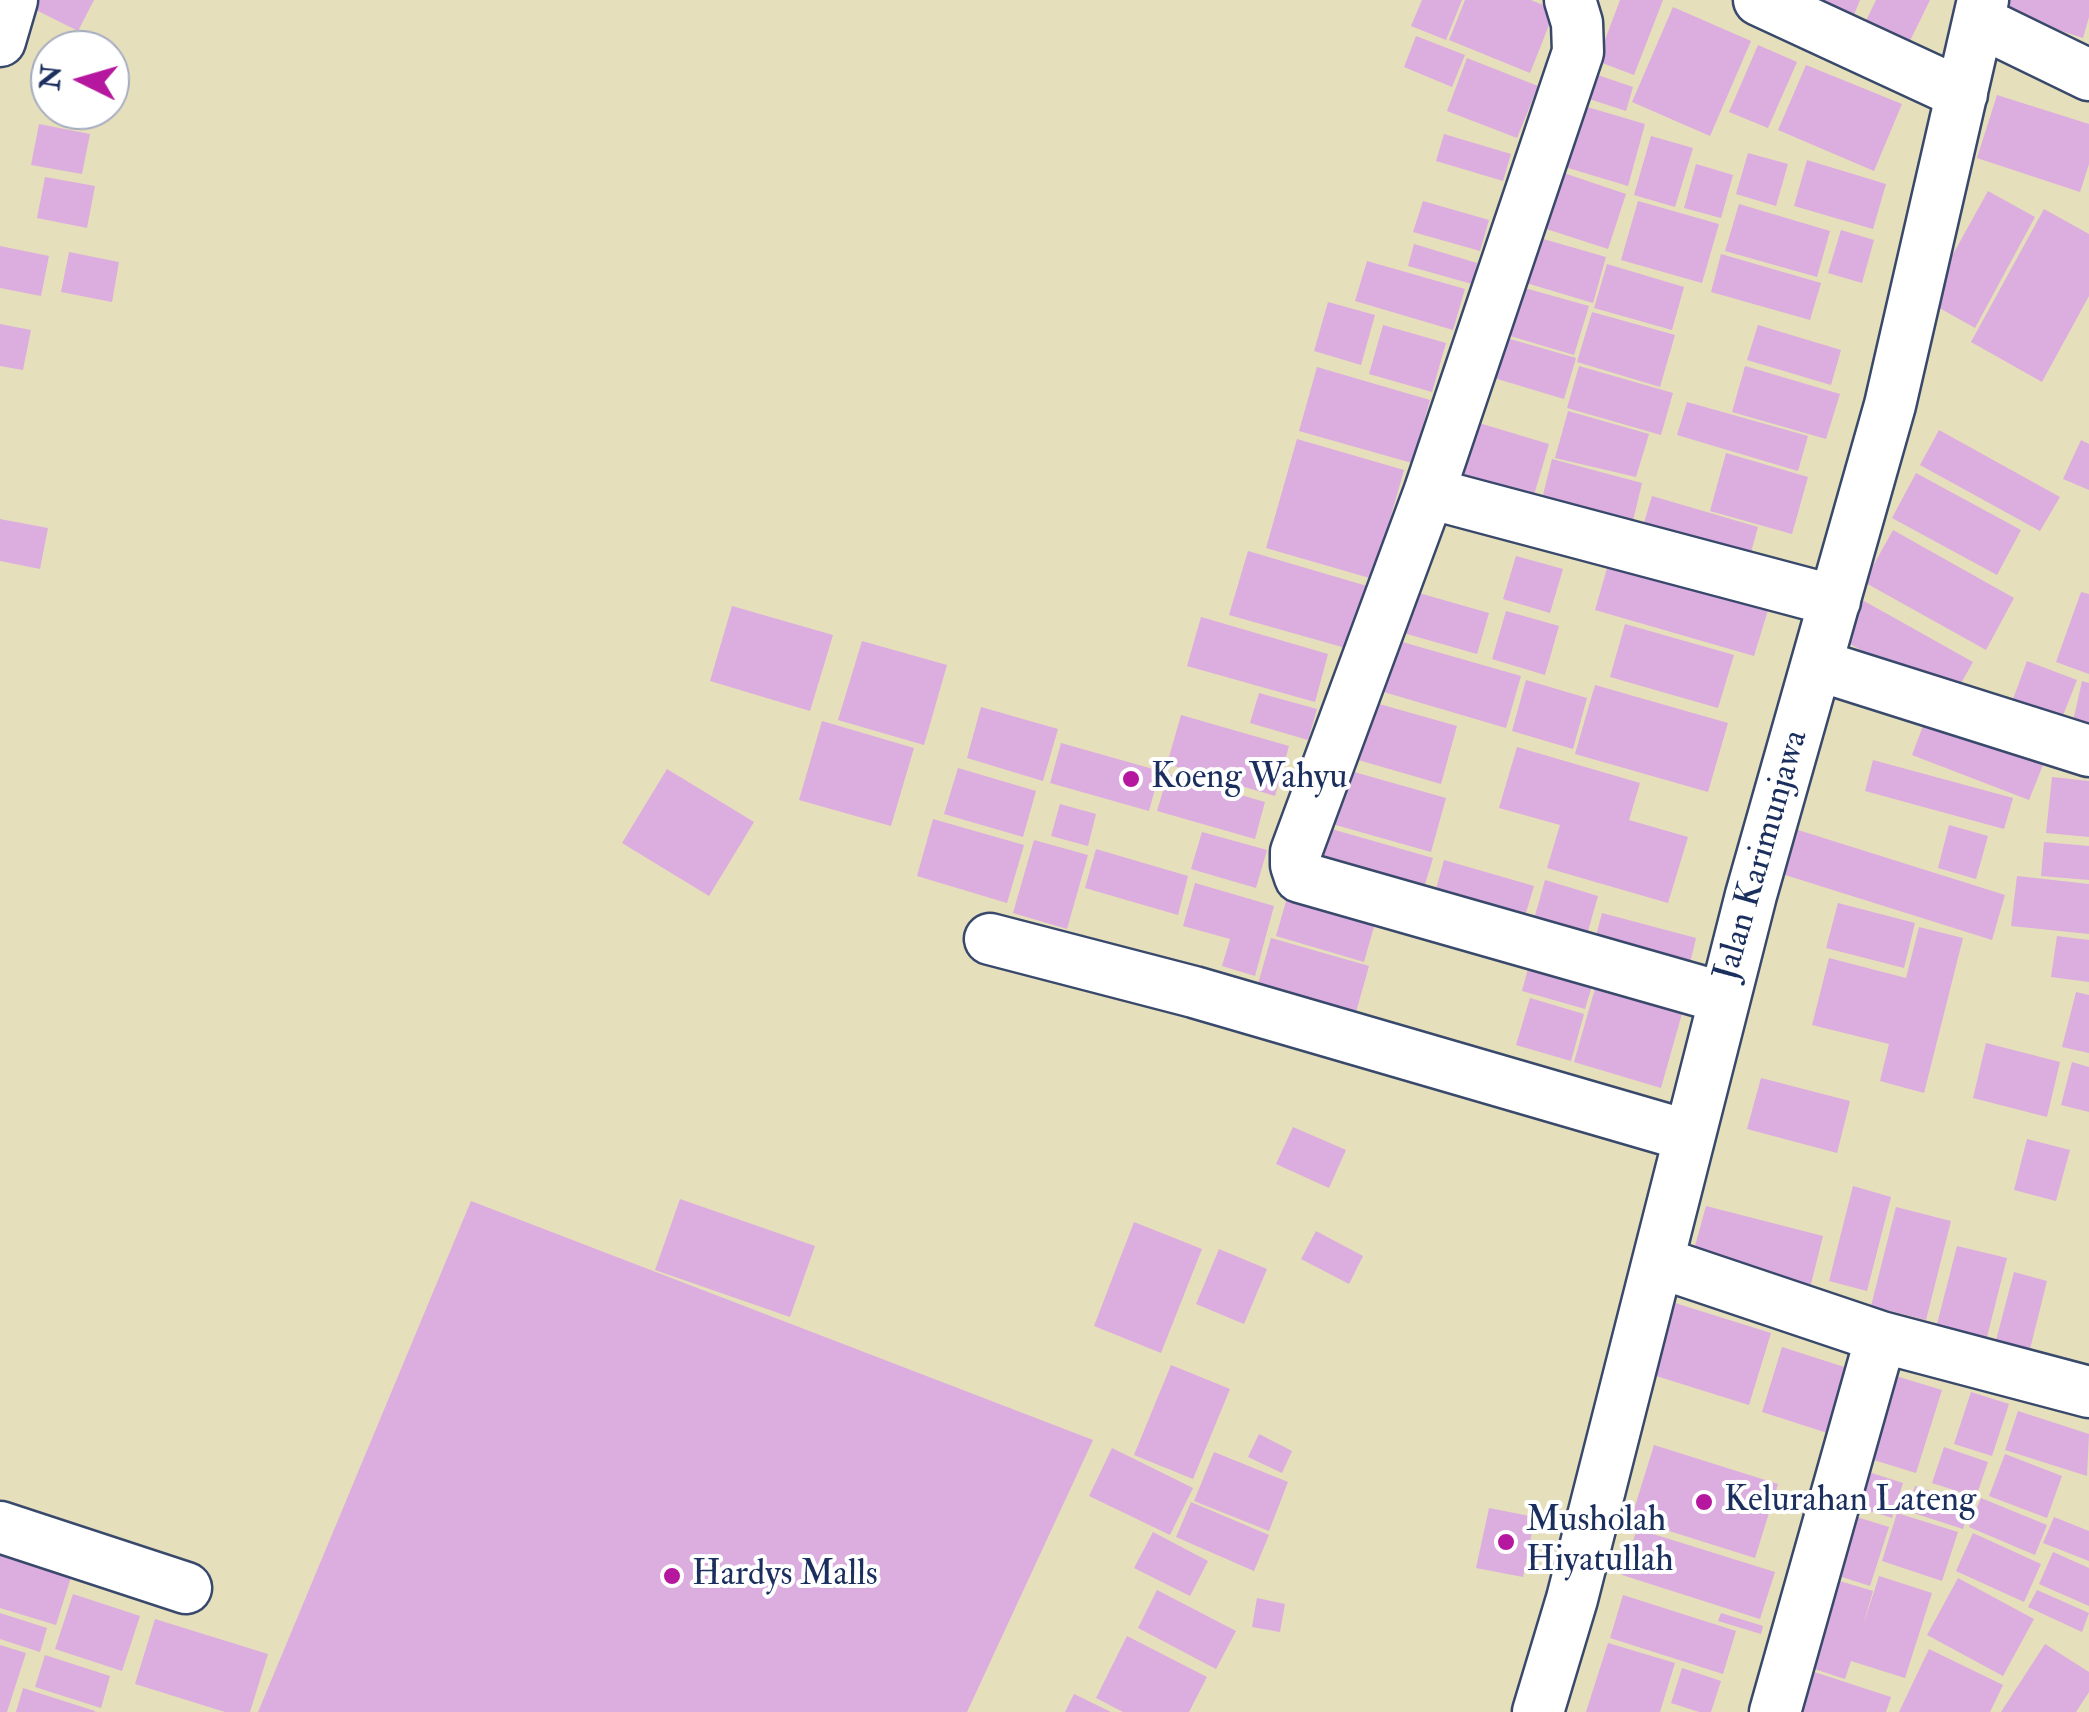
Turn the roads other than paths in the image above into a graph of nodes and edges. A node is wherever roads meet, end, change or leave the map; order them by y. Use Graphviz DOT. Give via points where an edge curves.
graph roads {
  1 [pos="12,0"];
  2 [pos="1570,0"];
  3 [pos="1758,0"];
  4 [pos="1982,11"];
  5 [pos="0,41"];
  6 [pos="2089,74"];
  7 [pos="1962,94"];
  8 [pos="1429,493"];
  9 [pos="1835,601"];
  10 [pos="1816,665"];
  11 [pos="2089,751"];
  12 [pos="990,938"];
  13 [pos="1724,998"];
  14 [pos="1689,1136"];
  15 [pos="1658,1262"];
  16 [pos="1880,1337"];
  17 [pos="2089,1392"];
  18 [pos="0,1527"];
  19 [pos="186,1588"];
  20 [pos="1538,1712"];
  21 [pos="1775,1712"];
  1 -- 5 [label="street"];
  2 -- 8 [label="street" via="1578,52"];
  3 -- 7 [label="street"];
  4 -- 6 [label="street"];
  4 -- 7 [label="street, Jalan Karimunjawa"];
  7 -- 9 [label="street, Jalan Karimunjawa" via="1890,405"];
  8 -- 9 [label="street"];
  8 -- 13 [label="street" via="1296,852 1300,877"];
  9 -- 10 [label="street, Jalan Karimunjawa"];
  10 -- 11 [label="street"];
  10 -- 13 [label="street, Jalan Karimunjawa"];
  12 -- 14 [label="street"];
  13 -- 14 [label="street, Jalan Karimunjawa"];
  14 -- 15 [label="street, Jalan Karimunjawa"];
  15 -- 16 [label="street"];
  15 -- 20 [label="street, Jalan Karimunjawa"];
  16 -- 17 [label="street"];
  16 -- 21 [label="street"];
  18 -- 19 [label="street"];
}
